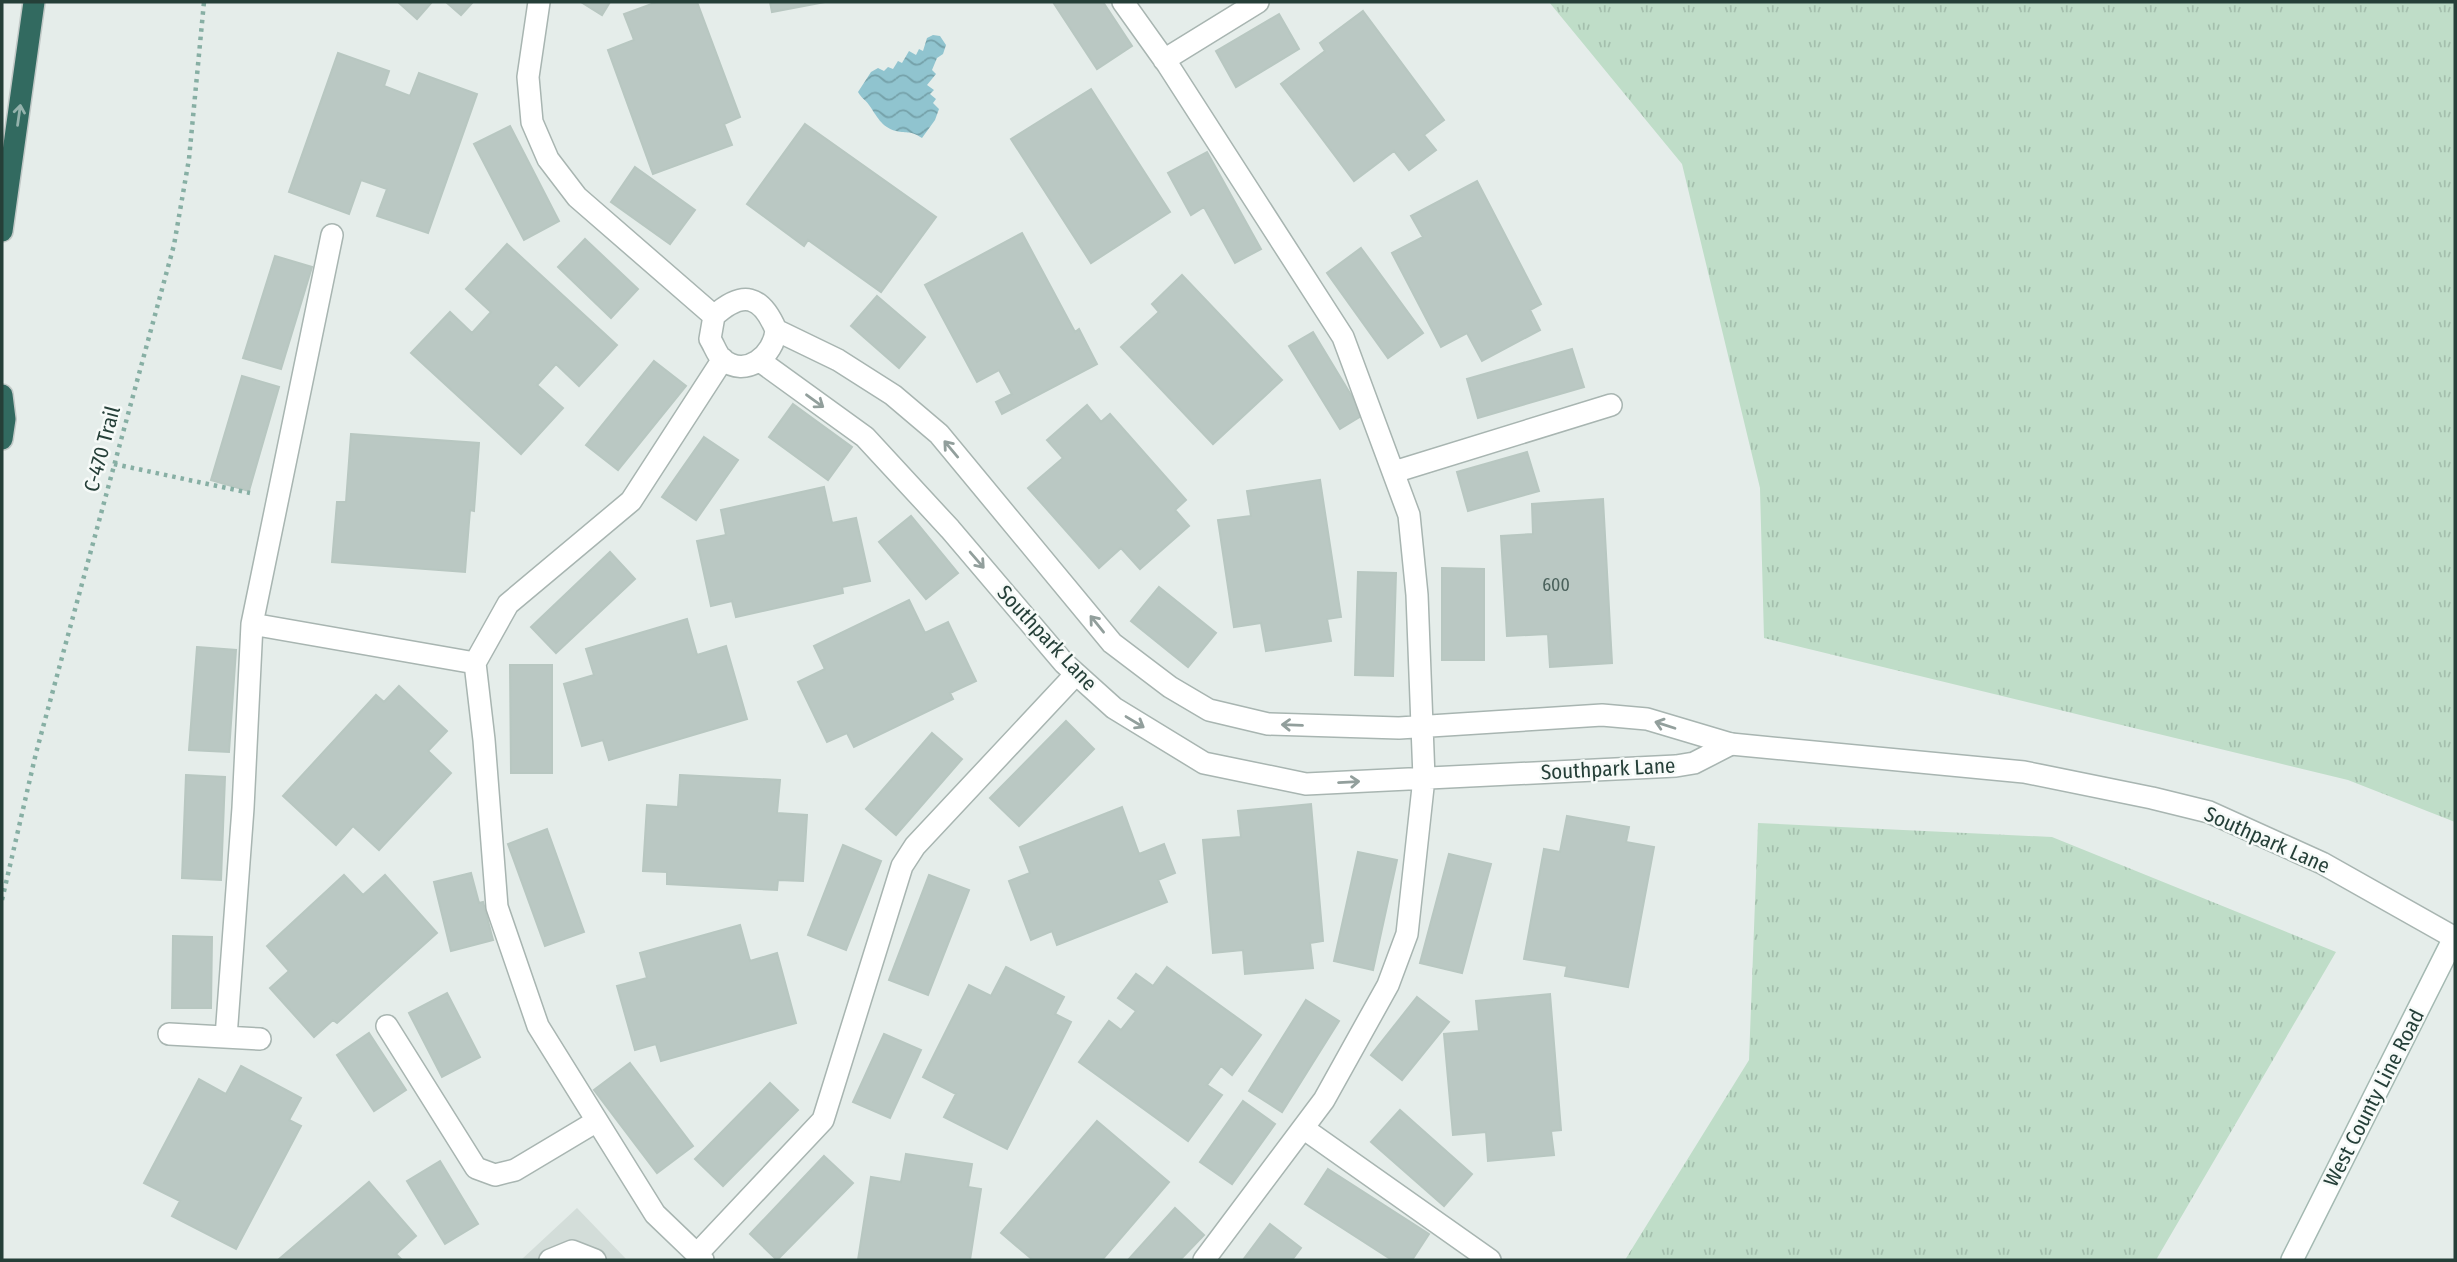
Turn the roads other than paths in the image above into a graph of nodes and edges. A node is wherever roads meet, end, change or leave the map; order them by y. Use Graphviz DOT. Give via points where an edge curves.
graph roads {
  1 [pos="34,2"];
  2 [pos="538,2"];
  3 [pos="1123,2"];
  4 [pos="1258,2"];
  5 [pos="1164,60"];
  6 [pos="2,231"];
  7 [pos="332,235"];
  8 [pos="714,316"];
  9 [pos="776,330"];
  10 [pos="723,359"];
  11 [pos="760,362"];
  12 [pos="2,395"];
  13 [pos="1611,405"];
  14 [pos="2,439"];
  15 [pos="1394,472"];
  16 [pos="252,624"];
  17 [pos="475,663"];
  18 [pos="1076,674"];
  19 [pos="1423,727"];
  20 [pos="1731,744"];
  21 [pos="1424,778"];
  22 [pos="2455,937"];
  23 [pos="387,1026"];
  24 [pos="169,1034"];
  25 [pos="226,1037"];
  26 [pos="260,1039"];
  27 [pos="597,1121"];
  28 [pos="1303,1128"];
  29 [pos="700,1257"];
  30 [pos="550,1260"];
  31 [pos="595,1260"];
  32 [pos="1204,1260"];
  33 [pos="1490,1260"];
  34 [pos="2292,1260"];
  6 -- 1 [label="highway, one-way"];
  2 -- 8 [label="street" via="528,77 532,122 548,159 577,197"];
  3 -- 5 [label="street"];
  4 -- 5 [label="street"];
  5 -- 15 [label="street" via="1342,337"];
  7 -- 16 [label="street"];
  8 -- 9 [label="street, Southpark Lane" via="730,302 751,300 767,310"];
  8 -- 10 [label="street" via="710,339"];
  9 -- 11 [label="street" via="775,342"];
  19 -- 9 [label="street, Southpark Lane, one-way" via="1268,724 1209,710 1190,699 1112,643 939,434 893,395"];
  10 -- 11 [label="street" via="741,366"];
  10 -- 17 [label="street" via="631,501 508,604"];
  11 -- 18 [label="street, Southpark Lane, one-way" via="864,437"];
  12 -- 14 [label="highway"];
  13 -- 15 [label="street"];
  15 -- 19 [label="street" via="1409,515"];
  16 -- 17 [label="street"];
  16 -- 25 [label="street"];
  17 -- 27 [label="street" via="497,907 538,1026"];
  18 -- 21 [label="street, Southpark Lane, one-way" via="1114,708 1204,764 1306,784"];
  18 -- 29 [label="street" via="915,846 902,866 823,1120"];
  20 -- 19 [label="street, Southpark Lane, one-way" via="1647,719 1602,715"];
  19 -- 21 [label="street"];
  20 -- 21 [label="street, Southpark Lane" via="1694,763 1676,766"];
  20 -- 22 [label="street, Southpark Lane" via="2024,772 2209,812 2322,863"];
  21 -- 28 [label="street" via="1407,934 1388,985 1324,1100"];
  22 -- 34 [label="street, West County Line Road"];
  23 -- 27 [label="street" via="476,1168 495,1175 515,1170"];
  24 -- 25 [label="street"];
  25 -- 26 [label="street"];
  27 -- 29 [label="street" via="655,1214"];
  28 -- 32 [label="street"];
  28 -- 33 [label="street"];
  30 -- 31 [label="street" via="572,1251"];
}
